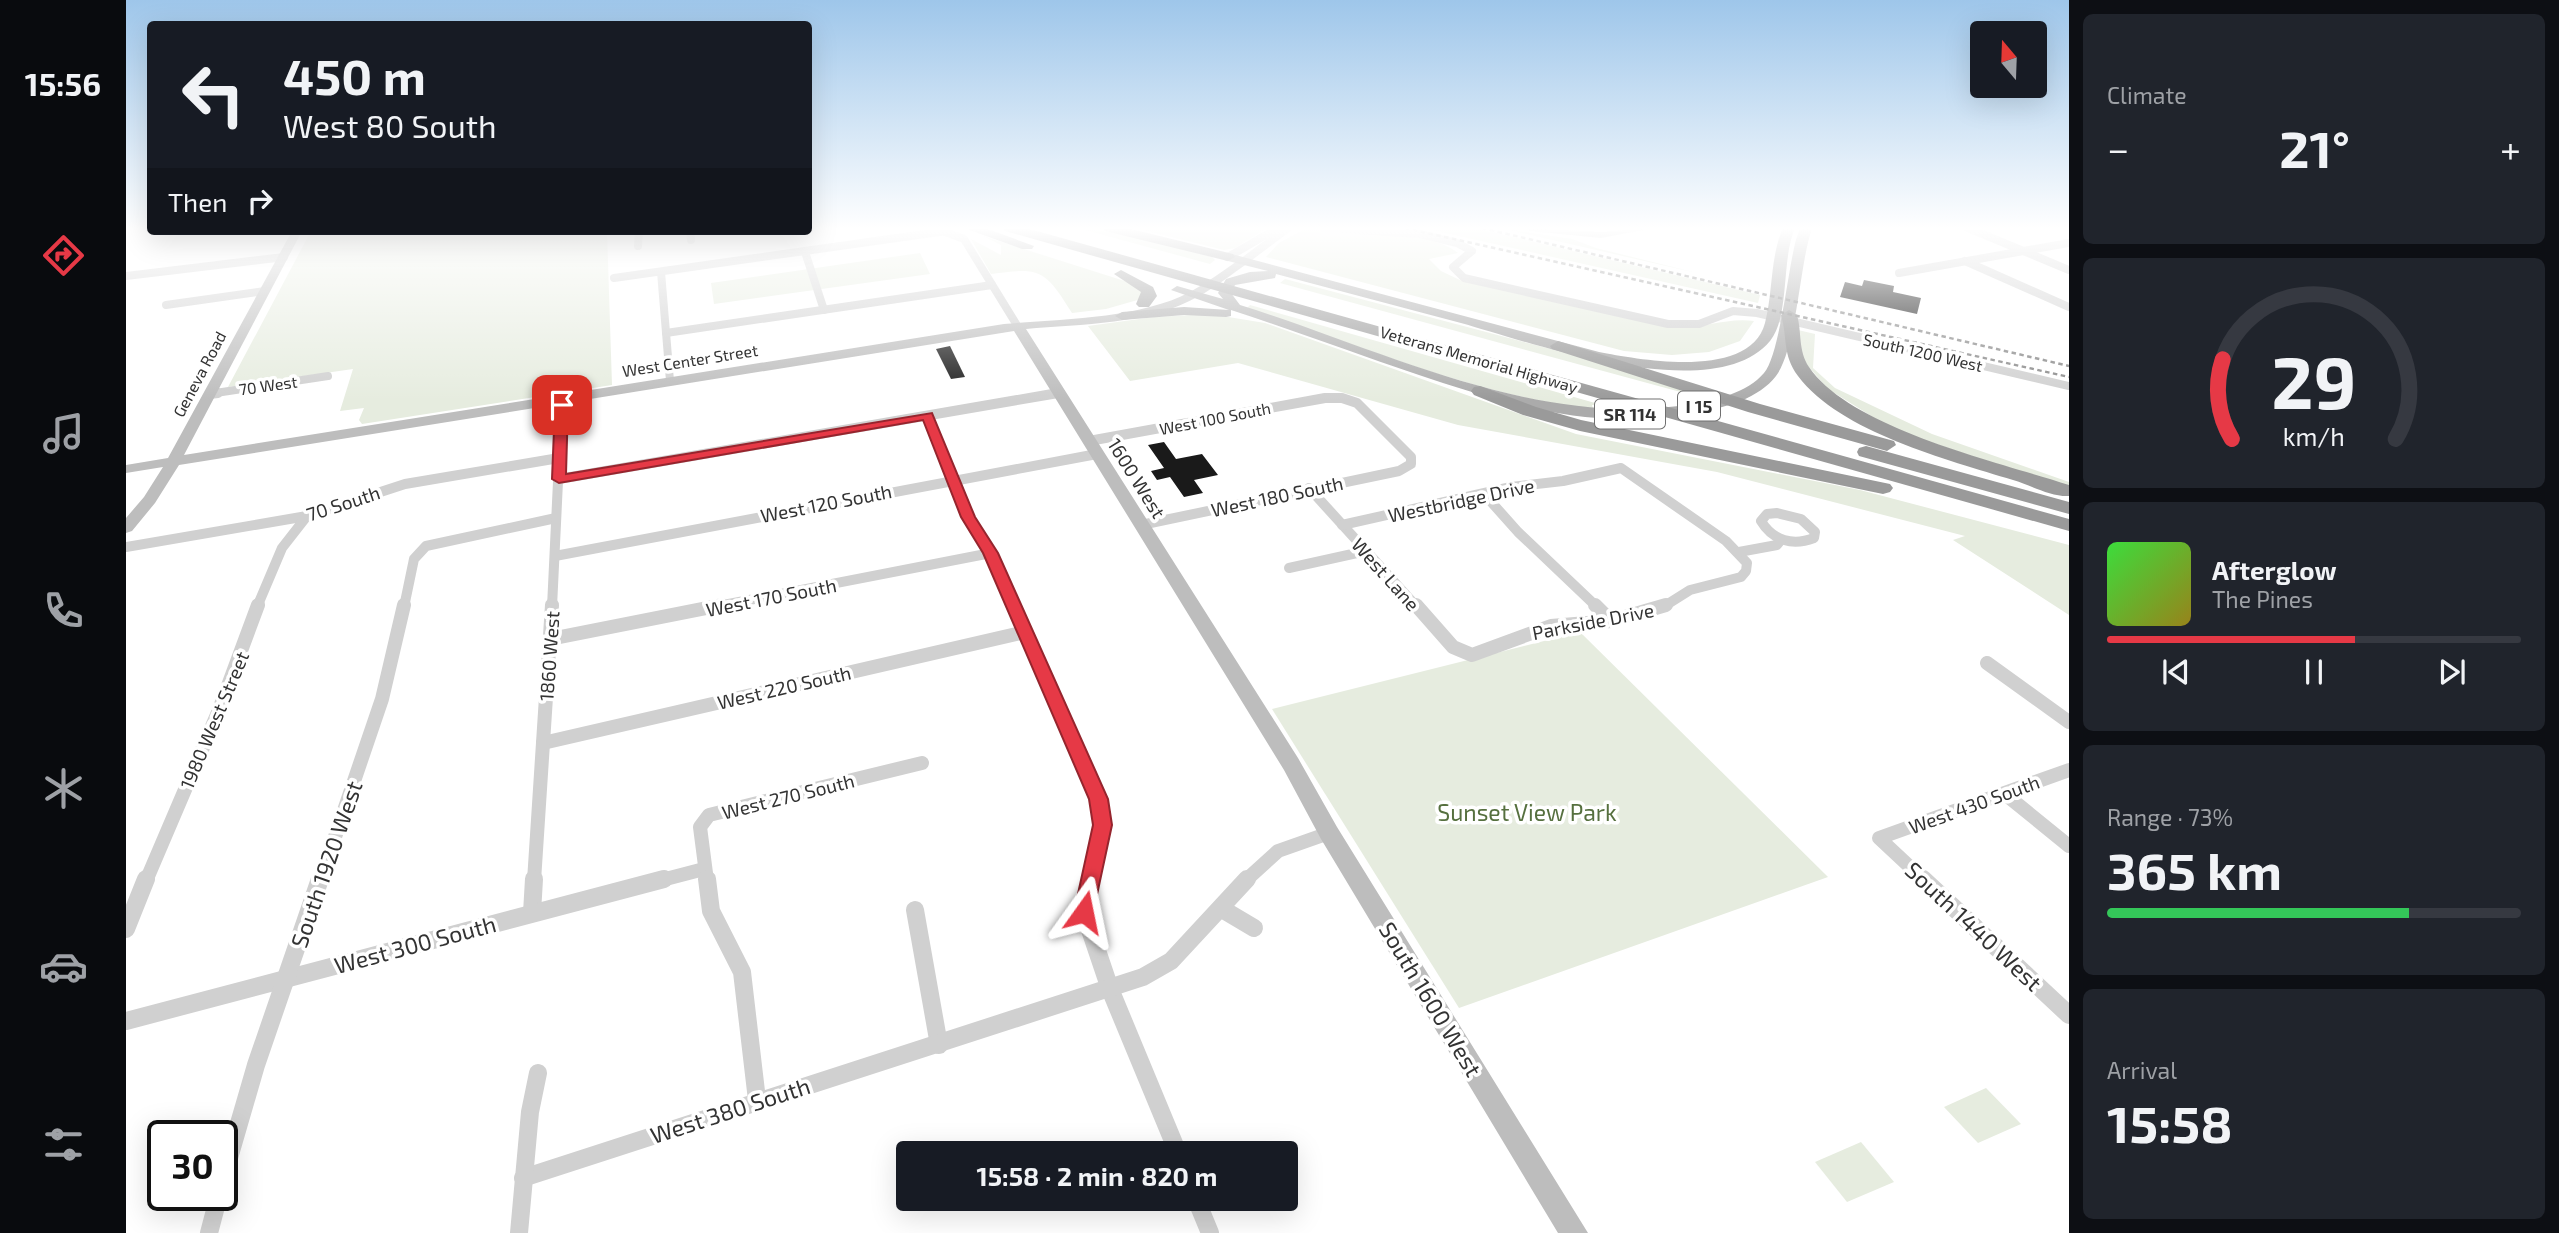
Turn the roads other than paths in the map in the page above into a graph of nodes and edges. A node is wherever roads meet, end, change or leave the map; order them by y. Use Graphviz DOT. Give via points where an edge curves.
graph roads {
  1 [pos="992,285"];
  2 [pos="268,286"];
  3 [pos="662,286"];
  4 [pos="816,286"];
  5 [pos="988,286"];
  6 [pos="1140,286"];
  7 [pos="1161,286"];
  8 [pos="1184,286"];
  9 [pos="1207,286"];
  10 [pos="1227,286"];
  11 [pos="1230,286"];
  12 [pos="1248,286"];
  13 [pos="1335,286"];
  14 [pos="1497,286"];
  15 [pos="1779,286"];
  16 [pos="1795,286"];
  17 [pos="2020,286"];
  18 [pos="1177,290"];
  19 [pos="265,291"];
  20 [pos="1193,295"];
  21 [pos="1276,295"];
  22 [pos="1144,304"];
  23 [pos="166,305"];
  24 [pos="2069,307"];
  25 [pos="1239,309"];
  26 [pos="824,310"];
  27 [pos="1122,316"];
  28 [pos="1094,317"];
  29 [pos="1782,326"];
  30 [pos="1018,327"];
  31 [pos="1298,328"];
  32 [pos="666,333"];
  33 [pos="1558,345"];
  34 [pos="328,376"];
  35 [pos="670,381"];
  36 [pos="2069,386"];
  37 [pos="1480,391"];
  38 [pos="1058,393"];
  39 [pos="209,394"];
  40 [pos="562,398"];
  41 [pos="1342,398"];
  42 [pos="928,415"];
  43 [pos="1093,448"];
  44 [pos="559,458"];
  45 [pos="173,461"];
  46 [pos="1411,464"];
  47 [pos="126,469"];
  48 [pos="559,479"];
  49 [pos="953,480"];
  50 [pos="1309,488"];
  51 [pos="2069,493"];
  52 [pos="1485,495"];
  53 [pos="2069,508"];
  54 [pos="307,516"];
  55 [pos="556,519"];
  56 [pos="1142,525"];
  57 [pos="1342,525"];
  58 [pos="2069,526"];
  59 [pos="126,528"];
  60 [pos="2069,537"];
  61 [pos="1782,540"];
  62 [pos="126,547"];
  63 [pos="1366,551"];
  64 [pos="990,553"];
  65 [pos="555,556"];
  66 [pos="1743,557"];
  67 [pos="1289,568"];
  68 [pos="1611,621"];
  69 [pos="1025,632"];
  70 [pos="550,639"];
  71 [pos="1467,655"];
  72 [pos="1987,663"];
  73 [pos="2069,722"];
  74 [pos="543,743"];
  75 [pos="922,763"];
  76 [pos="1291,764"];
  77 [pos="2069,770"];
  78 [pos="2005,794"];
  79 [pos="1329,832"];
  80 [pos="1879,838"];
  81 [pos="2069,846"];
  82 [pos="704,869"];
  83 [pos="1222,909"];
  84 [pos="915,910"];
  85 [pos="532,913"];
  86 [pos="1254,928"];
  87 [pos="126,929"];
  88 [pos="286,978"];
  89 [pos="1110,989"];
  90 [pos="2069,1015"];
  91 [pos="126,1021"];
  92 [pos="939,1045"];
  93 [pos="538,1073"];
  94 [pos="757,1100"];
  95 [pos="238,1120"];
  96 [pos="1173,1141"];
  97 [pos="523,1178"];
  98 [pos="215,1211"];
  99 [pos="1201,1211"];
  100 [pos="209,1233"];
  101 [pos="519,1233"];
  102 [pos="1210,1233"];
  103 [pos="1574,1233"];
  1 -- 30 [label="street, 1600 West"];
  2 -- 19 [label="main road, Geneva Road"];
  3 -- 32 [label="street"];
  4 -- 26 [label="street"];
  5 -- 26 [label="street"];
  6 -- 22 [label="highway" via="1148,290"];
  7 -- 18 [label="highway"];
  8 -- 18 [label="main road, West Center Street / SR 114"];
  9 -- 20 [label="main road, West Center Street"];
  10 -- 25 [label="main road" via="1227,300"];
  11 -- 21 [label="highway, Veterans Memorial Highway / I 15"];
  12 -- 21 [label="highway, Veterans Memorial Highway / I 15"];
  13 -- 33 [label="main road, SR 114"];
  14 -- 29 [label="street, South 1200 West" via="1678,325 1699,324 1734,311"];
  15 -- 29 [label="main road, SR 114"];
  16 -- 29 [label="main road, SR 114"];
  17 -- 24 [label="street"];
  18 -- 20 [label="main road"];
  18 -- 22 [label="main road, West Center Street / SR 114"];
  19 -- 23 [label="street"];
  19 -- 39 [label="main road, Geneva Road"];
  20 -- 25 [label="main road"];
  20 -- 27 [label="main road, West Center Street"];
  21 -- 53 [label="highway, Veterans Memorial Highway / I 15"];
  21 -- 58 [label="highway, Veterans Memorial Highway / I 15"];
  22 -- 28 [label="main road, West Center Street / SR 114"];
  25 -- 31 [label="main road"];
  26 -- 32 [label="street"];
  27 -- 28 [label="main road, West Center Street / SR 114"];
  27 -- 31 [label="main road, SR 114" via="1208,312"];
  28 -- 30 [label="main road, West Center Street / SR 114"];
  29 -- 33 [label="main road, SR 114" via="1745,355 1698,365 1624,361"];
  29 -- 36 [label="street, South 1200 West"];
  29 -- 37 [label="main road, SR 114" via="1774,368 1761,383 1741,395 1690,410 1636,414 1577,411"];
  29 -- 51 [label="highway" via="1807,376 1871,422 1930,449"];
  30 -- 35 [label="main road, West Center Street / SR 114"];
  30 -- 38 [label="main road, 1600 West"];
  31 -- 37 [label="main road, SR 114"];
  32 -- 35 [label="street"];
  33 -- 51 [label="highway" via="1754,408"];
  34 -- 39 [label="street, 70 West"];
  35 -- 40 [label="main road, West Center Street / SR 114"];
  37 -- 60 [label="highway" via="1575,425 1831,476"];
  38 -- 42 [label="street"];
  38 -- 43 [label="main road, 1600 West"];
  39 -- 45 [label="main road, Geneva Road"];
  40 -- 44 [label="street, 1860 West"];
  40 -- 45 [label="main road, West Center Street / SR 114"];
  41 -- 43 [label="street, West 100 South"];
  41 -- 46 [label="street" via="1357,403 1411,457"];
  42 -- 48 [label="street"];
  42 -- 49 [label="street"];
  43 -- 49 [label="street, West 120 South"];
  43 -- 56 [label="main road, 1600 West"];
  44 -- 48 [label="street, 1860 West"];
  44 -- 54 [label="street, 70 South" via="405,484"];
  45 -- 47 [label="main road, West Center Street"];
  45 -- 59 [label="main road, Geneva Road" via="154,495"];
  46 -- 50 [label="street, West 180 South" via="1399,471"];
  48 -- 55 [label="street, 1860 West"];
  49 -- 64 [label="street"];
  49 -- 65 [label="street, West 120 South"];
  50 -- 56 [label="street, West 180 South"];
  50 -- 57 [label="street, West Lane"];
  52 -- 57 [label="street, Westbridge Drive"];
  52 -- 66 [label="street, Westbridge Drive" via="1501,488 1621,468"];
  52 -- 68 [label="street"];
  54 -- 62 [label="street, 70 South"];
  54 -- 87 [label="street, 1980 West Street" via="288,537 275,564 232,680"];
  55 -- 65 [label="street, 1860 West"];
  55 -- 88 [label="street, South 1920 West" via="440,541 426,546 414,559 377,718"];
  56 -- 76 [label="main road, 1600 West"];
  57 -- 63 [label="street, West Lane"];
  61 -- 66 [label="street"];
  63 -- 67 [label="street"];
  63 -- 71 [label="street, West Lane" via="1453,647"];
  64 -- 69 [label="street"];
  64 -- 70 [label="street, West 170 South"];
  65 -- 70 [label="street, 1860 West"];
  66 -- 68 [label="street, Parkside Drive" via="1746,571 1741,578 1690,590 1664,607"];
  68 -- 71 [label="street, Parkside Drive" via="1551,626"];
  69 -- 74 [label="street, West 220 South"];
  69 -- 89 [label="street" via="1099,799 1103,825 1084,912"];
  70 -- 74 [label="street, 1860 West"];
  72 -- 73 [label="street"];
  74 -- 85 [label="street, 1860 West"];
  75 -- 82 [label="street, West 270 South" via="709,816 700,827"];
  76 -- 79 [label="main road, South 1600 West"];
  77 -- 78 [label="street, West 430 South"];
  78 -- 80 [label="street, West 430 South"];
  78 -- 81 [label="street"];
  79 -- 83 [label="street" via="1278,851"];
  79 -- 103 [label="main road, South 1600 West"];
  80 -- 90 [label="street, South 1440 West"];
  82 -- 85 [label="street, West 300 South"];
  82 -- 94 [label="street, West 270 South" via="711,911 742,972"];
  83 -- 86 [label="street"];
  83 -- 89 [label="street" via="1171,961"];
  84 -- 92 [label="street"];
  85 -- 88 [label="street, West 300 South"];
  88 -- 91 [label="street, West 300 South"];
  88 -- 95 [label="street, South 1920 West"];
  89 -- 92 [label="street, West 380 South"];
  89 -- 96 [label="street"];
  92 -- 94 [label="street, West 380 South"];
  93 -- 97 [label="street"];
  94 -- 97 [label="street, West 380 South"];
  97 -- 101 [label="street"];
  98 -- 100 [label="street"];
  99 -- 102 [label="street"];
}
